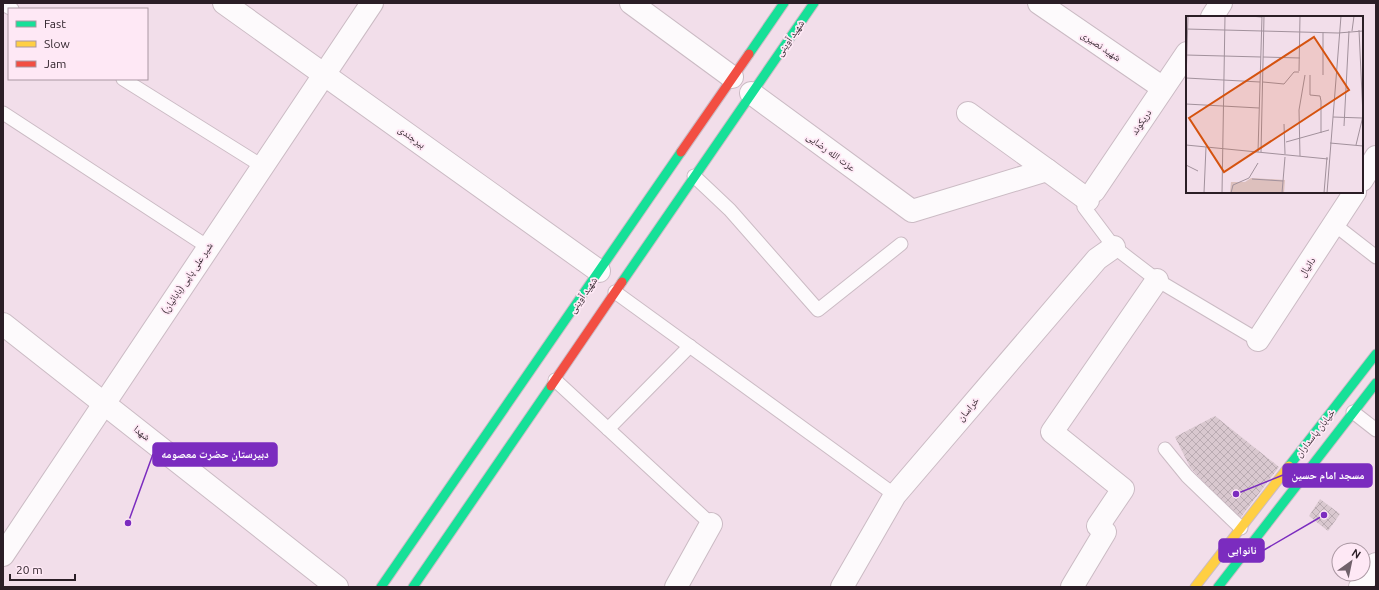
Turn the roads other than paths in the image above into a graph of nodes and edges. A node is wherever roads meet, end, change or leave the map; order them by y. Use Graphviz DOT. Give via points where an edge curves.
graph roads {
  1 [pos="224,3"];
  2 [pos="372,3"];
  3 [pos="630,3"];
  4 [pos="784,3"];
  5 [pos="814,3"];
  6 [pos="1039,3"];
  7 [pos="1221,3"];
  8 [pos="1213,16"];
  9 [pos="1186,54"];
  10 [pos="324,74"];
  11 [pos="732,77"];
  12 [pos="125,80"];
  13 [pos="1163,88"];
  14 [pos="751,93"];
  15 [pos="3,113"];
  16 [pos="968,113"];
  17 [pos="1376,158"];
  18 [pos="262,166"];
  19 [pos="1046,170"];
  20 [pos="694,176"];
  21 [pos="1363,178"];
  22 [pos="1354,193"];
  23 [pos="1091,195"];
  24 [pos="1334,225"];
  25 [pos="900,244"];
  26 [pos="208,247"];
  27 [pos="1114,247"];
  28 [pos="1376,257"];
  29 [pos="599,271"];
  30 [pos="1157,280"];
  31 [pos="615,292"];
  32 [pos="3,324"];
  33 [pos="1258,340"];
  34 [pos="690,346"];
  35 [pos="1376,354"];
  36 [pos="555,380"];
  37 [pos="1376,383"];
  38 [pos="104,402"];
  39 [pos="1353,412"];
  40 [pos="608,429"];
  41 [pos="1376,430"];
  42 [pos="1165,449"];
  43 [pos="895,495"];
  44 [pos="711,524"];
  45 [pos="1241,528"];
  46 [pos="3,555"];
  47 [pos="1376,564"];
  48 [pos="337,587"];
  49 [pos="381,587"];
  50 [pos="413,587"];
  51 [pos="676,587"];
  52 [pos="842,587"];
  53 [pos="1072,587"];
  54 [pos="1195,587"];
  55 [pos="1218,587"];
  56 [pos="1360,587"];
  1 -- 10 [label="street, بیرجندی"];
  2 -- 10 [label="street, شیر علی پاپی (بابائیان)"];
  3 -- 11 [label="street"];
  4 -- 11 [label="street, شهید آوینی"];
  5 -- 14 [label="street, شهید آوینی"];
  6 -- 13 [label="street, شهید نصیری"];
  7 -- 8 [label="street"];
  9 -- 13 [label="street, دریکوند"];
  10 -- 18 [label="street, شیر علی پاپی (بابائیان)"];
  10 -- 29 [label="street, بیرجندی"];
  11 -- 29 [label="street, شهید آوینی"];
  12 -- 18 [label="lane"];
  13 -- 23 [label="street, دریکوند"];
  14 -- 19 [label="street, عزت الله رضایی" via="912,211"];
  14 -- 20 [label="street, شهید آوینی"];
  15 -- 26 [label="lane"];
  16 -- 19 [label="street"];
  17 -- 21 [label="street"];
  18 -- 26 [label="street, شیر علی پاپی (بابائیان)"];
  19 -- 23 [label="street"];
  20 -- 25 [label="lane" via="730,210 818,310"];
  20 -- 31 [label="street, شهید آوینی"];
  22 -- 24 [label="street, دانیال"];
  23 -- 27 [label="lane" via="1084,207"];
  24 -- 28 [label="lane"];
  24 -- 33 [label="street, دانیال"];
  26 -- 38 [label="street, شیر علی پاپی (بابائیان)"];
  27 -- 30 [label="lane"];
  27 -- 43 [label="street, خراسان" via="1088,269"];
  29 -- 49 [label="street, شهید آوینی"];
  30 -- 33 [label="lane"];
  30 -- 53 [label="street" via="1052,432 1123,489 1098,526 1106,532"];
  31 -- 34 [label="lane"];
  31 -- 36 [label="street, شهید آوینی"];
  32 -- 38 [label="street, شهدا"];
  34 -- 40 [label="lane"];
  34 -- 43 [label="lane"];
  35 -- 45 [label="street, خیابان پاسداران"];
  36 -- 40 [label="lane"];
  36 -- 50 [label="street, شهید آوینی"];
  37 -- 39 [label="street, خیابان پاسداران"];
  38 -- 46 [label="street, شیر علی پاپی (بابائیان)"];
  38 -- 48 [label="street, شهدا"];
  39 -- 41 [label="lane"];
  39 -- 55 [label="street, خیابان پاسداران"];
  40 -- 44 [label="lane"];
  42 -- 45 [label="lane" via="1187,476"];
  43 -- 52 [label="street, خراسان"];
  44 -- 51 [label="street"];
  45 -- 54 [label="street, خیابان پاسداران"];
  47 -- 56 [label="street"];
}
